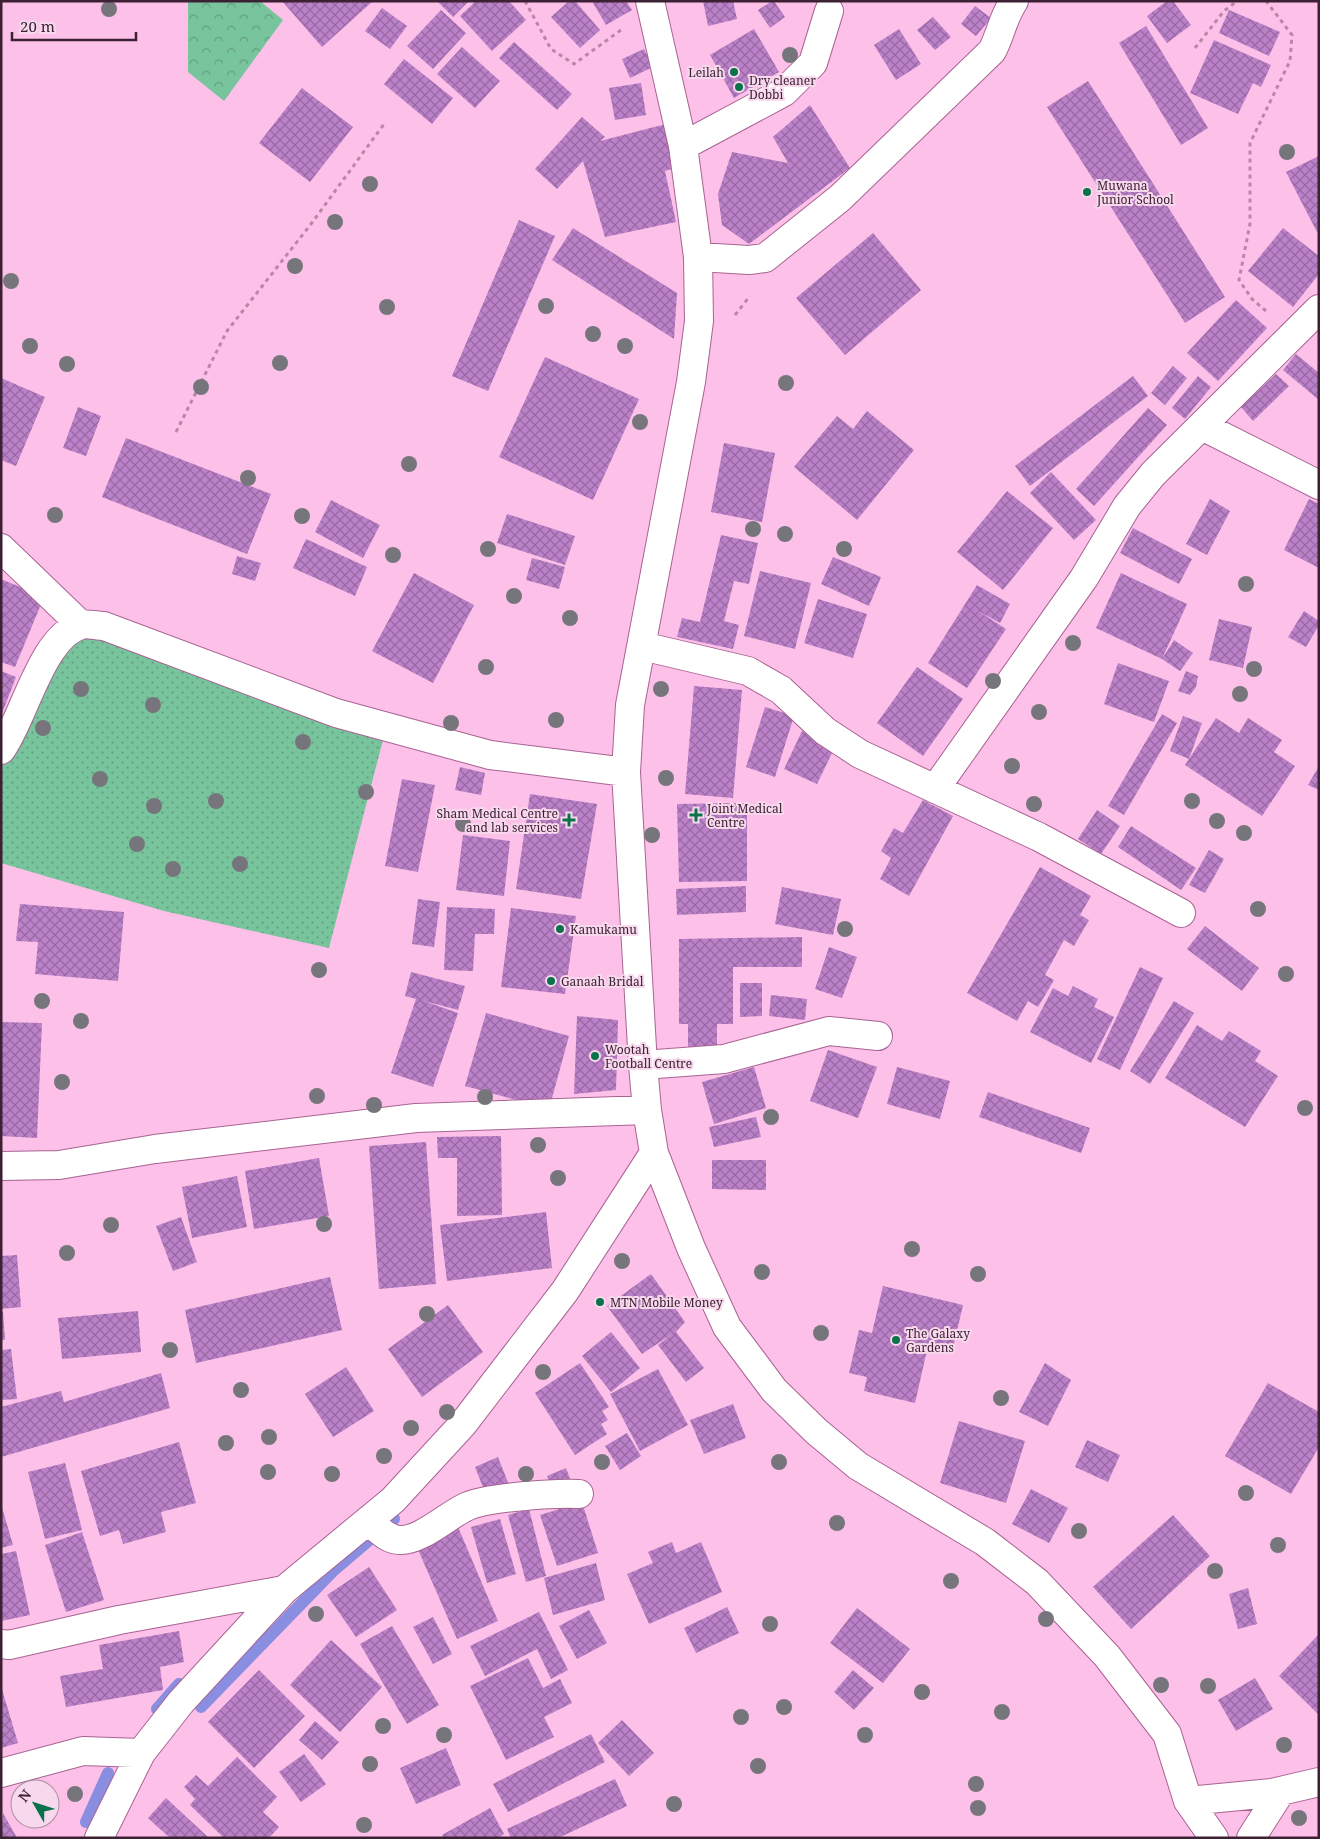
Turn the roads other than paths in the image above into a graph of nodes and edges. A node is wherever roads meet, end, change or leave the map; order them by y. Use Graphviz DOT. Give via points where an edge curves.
graph roads {
  1 [pos="1014,1"];
  2 [pos="650,6"];
  3 [pos="829,11"];
  4 [pos="683,146"];
  5 [pos="698,257"];
  6 [pos="1319,309"];
  7 [pos="1202,426"];
  8 [pos="1319,485"];
  9 [pos="1,548"];
  10 [pos="81,625"];
  11 [pos="642,646"];
  12 [pos="1,750"];
  13 [pos="626,772"];
  14 [pos="935,789"];
  15 [pos="1181,914"];
  16 [pos="878,1036"];
  17 [pos="643,1065"];
  18 [pos="647,1110"];
  19 [pos="654,1153"];
  20 [pos="1,1166"];
  21 [pos="578,1494"];
  22 [pos="368,1521"];
  23 [pos="284,1590"];
  24 [pos="1,1644"];
  25 [pos="141,1753"];
  26 [pos="1,1773"];
  27 [pos="1319,1782"];
  28 [pos="1281,1791"];
  29 [pos="1188,1802"];
  30 [pos="99,1838"];
  31 [pos="1214,1838"];
  32 [pos="1251,1838"];
  1 -- 5 [label="street" via="992,51 840,198 765,258"];
  2 -- 4 [label="street"];
  3 -- 4 [label="street" via="814,63 784,92"];
  4 -- 5 [label="street"];
  5 -- 11 [label="street" via="699,321 691,382"];
  6 -- 7 [label="street"];
  7 -- 8 [label="street"];
  7 -- 14 [label="street" via="1153,474 1127,506 1084,578"];
  9 -- 10 [label="street"];
  10 -- 12 [label="street" via="64,635 49,654"];
  10 -- 13 [label="street" via="104,626 336,713 490,755"];
  11 -- 13 [label="street" via="630,705"];
  11 -- 14 [label="street" via="748,671 781,690 825,731 860,754"];
  13 -- 17 [label="street"];
  14 -- 15 [label="street" via="1055,844"];
  16 -- 17 [label="street" via="829,1031 724,1059"];
  17 -- 18 [label="street"];
  18 -- 19 [label="street"];
  18 -- 20 [label="street" via="416,1118 155,1149 59,1165"];
  19 -- 22 [label="street" via="565,1291 463,1424 427,1465"];
  19 -- 29 [label="street" via="691,1248 727,1327 774,1390 858,1466 985,1542 1037,1582 1106,1656 1167,1734"];
  21 -- 22 [label="street" via="539,1495 469,1506 402,1541 389,1539"];
  22 -- 23 [label="street"];
  23 -- 24 [label="street"];
  23 -- 25 [label="street" via="181,1702"];
  25 -- 26 [label="street" via="83,1751"];
  25 -- 30 [label="street"];
  27 -- 28 [label="street"];
  28 -- 29 [label="street"];
  28 -- 32 [label="street"];
  29 -- 31 [label="street"];
}
